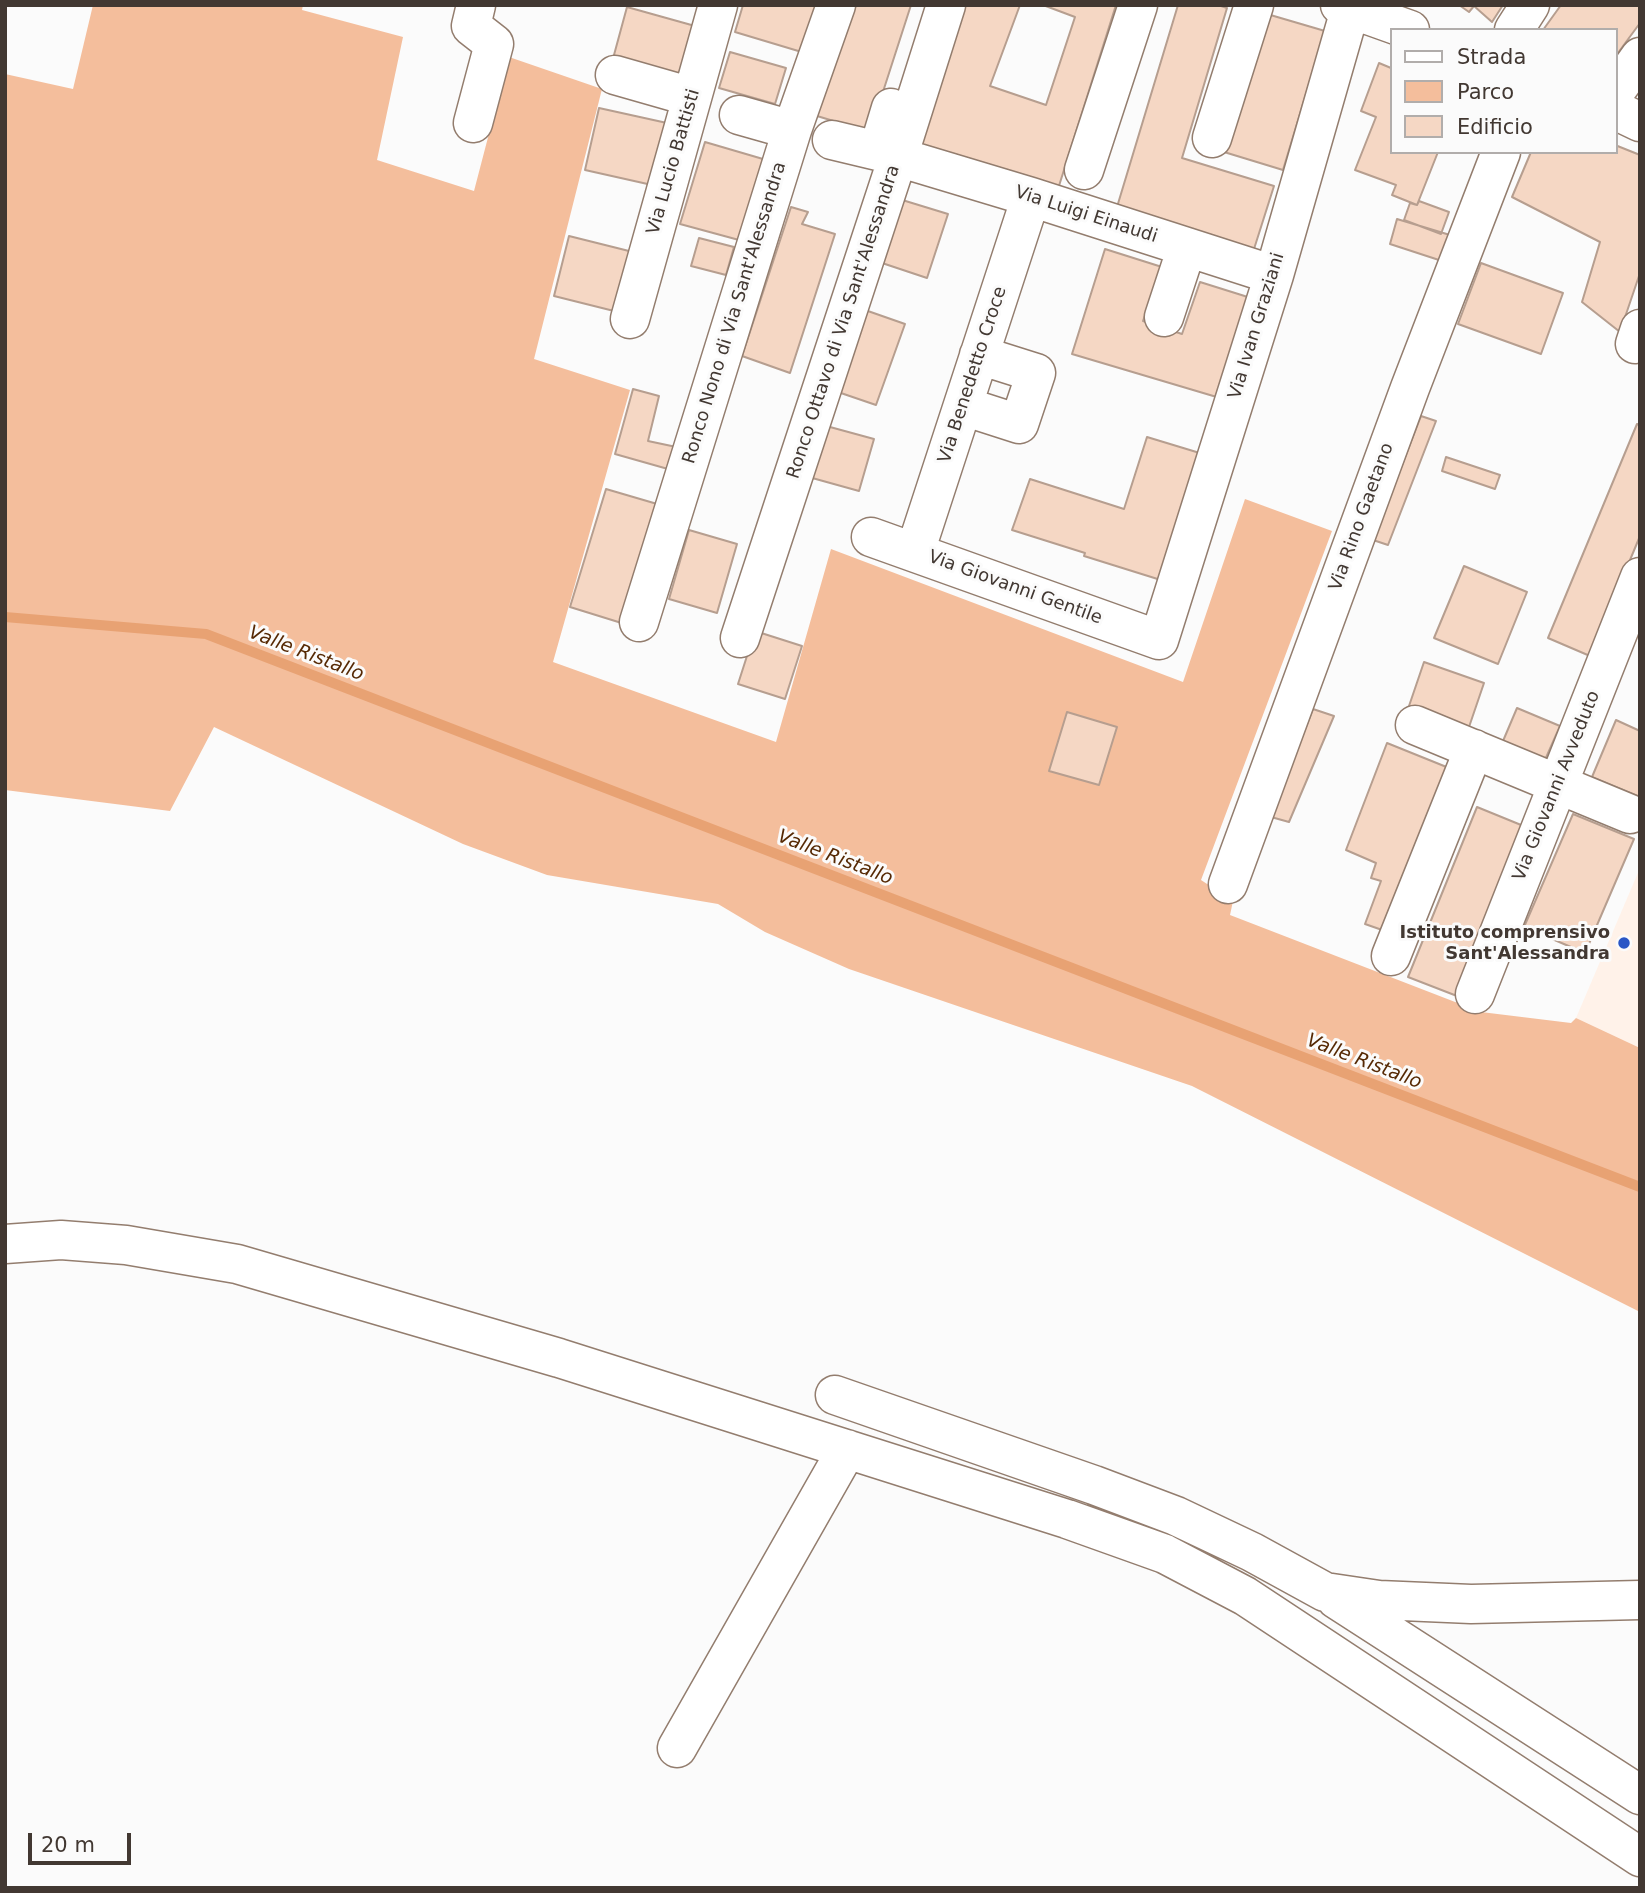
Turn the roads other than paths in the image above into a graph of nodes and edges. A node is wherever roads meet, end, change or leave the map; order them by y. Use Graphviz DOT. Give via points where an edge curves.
graph roads {
  1 [pos="476,5"];
  2 [pos="718,5"];
  3 [pos="836,5"];
  4 [pos="923,5"];
  5 [pos="946,5"];
  6 [pos="1138,5"];
  7 [pos="1254,5"];
  8 [pos="1531,5"];
  9 [pos="1373,14"];
  10 [pos="1515,28"];
  11 [pos="1640,57"];
  12 [pos="615,75"];
  13 [pos="1617,89"];
  14 [pos="692,97"];
  15 [pos="1617,111"];
  16 [pos="739,115"];
  17 [pos="1640,122"];
  18 [pos="473,123"];
  19 [pos="792,130"];
  20 [pos="1212,138"];
  21 [pos="832,140"];
  22 [pos="1500,154"];
  23 [pos="898,157"];
  24 [pos="1084,170"];
  25 [pos="1031,197"];
  26 [pos="1187,247"];
  27 [pos="1274,275"];
  28 [pos="1164,317"];
  29 [pos="630,319"];
  30 [pos="979,355"];
  31 [pos="963,406"];
  32 [pos="871,537"];
  33 [pos="915,552"];
  34 [pos="1640,577"];
  35 [pos="639,622"];
  36 [pos="740,638"];
  37 [pos="1159,640"];
  38 [pos="1415,724"];
  39 [pos="1474,749"];
  40 [pos="1558,784"];
  41 [pos="1630,814"];
  42 [pos="1228,884"];
  43 [pos="1391,956"];
  44 [pos="1475,994"];
  45 [pos="5,1244"];
  46 [pos="835,1395"];
  47 [pos="847,1449"];
  48 [pos="1325,1592"];
  49 [pos="1640,1600"];
  50 [pos="677,1748"];
  51 [pos="1640,1795"];
  52 [pos="1640,1857"];
  1 -- 18 [label="street" via="471,26 495,44"];
  2 -- 14 [label="street, Via Lucio Battisti"];
  3 -- 19 [label="street, Ronco Nono di Via Sant'Alessandra"];
  4 -- 21 [label="street" via="878,151"];
  5 -- 23 [label="street, Ronco Ottavo di Via Sant'Alessandra"];
  6 -- 24 [label="street"];
  7 -- 20 [label="street"];
  8 -- 10 [label="street"];
  9 -- 27 [label="street, Via Ivan Graziani"];
  11 -- 13 [label="street"];
  12 -- 14 [label="street"];
  14 -- 29 [label="street, Via Lucio Battisti"];
  15 -- 17 [label="street"];
  16 -- 19 [label="street"];
  19 -- 35 [label="street, Ronco Nono di Via Sant'Alessandra"];
  22 -- 42 [label="street, Via Rino Gaetano"];
  23 -- 25 [label="street, Via Luigi Einaudi"];
  23 -- 36 [label="street, Ronco Ottavo di Via Sant'Alessandra"];
  25 -- 26 [label="street, Via Luigi Einaudi"];
  25 -- 30 [label="street, Via Benedetto Croce"];
  26 -- 27 [label="street, Via Luigi Einaudi"];
  26 -- 28 [label="street"];
  27 -- 37 [label="street, Via Ivan Graziani"];
  30 -- 31 [label="street, Via Benedetto Croce"];
  30 -- 31 [label="street" via="1036,373 1028,399 1019,424"];
  31 -- 33 [label="street, Via Benedetto Croce"];
  32 -- 33 [label="street, Via Giovanni Gentile"];
  33 -- 37 [label="street, Via Giovanni Gentile"];
  34 -- 40 [label="street, Via Giovanni Avveduto"];
  38 -- 39 [label="street"];
  39 -- 40 [label="street"];
  39 -- 43 [label="street"];
  40 -- 41 [label="street"];
  40 -- 44 [label="street, Via Giovanni Avveduto"];
  45 -- 47 [label="street" via="61,1240 126,1245 237,1264"];
  46 -- 48 [label="street" via="1176,1516"];
  47 -- 50 [label="street"];
  47 -- 52 [label="street" via="1165,1554 1245,1596"];
  48 -- 49 [label="street" via="1471,1604"];
  48 -- 51 [label="street"];
}
